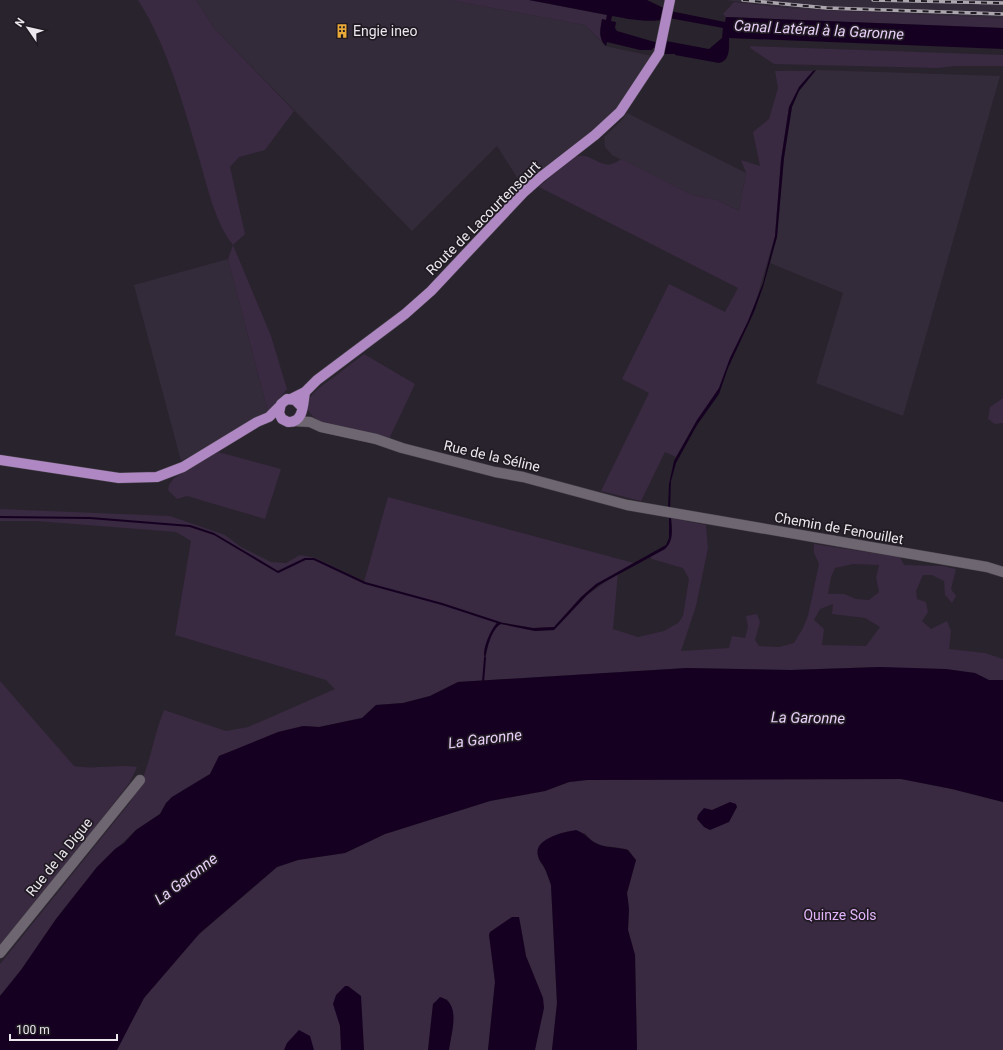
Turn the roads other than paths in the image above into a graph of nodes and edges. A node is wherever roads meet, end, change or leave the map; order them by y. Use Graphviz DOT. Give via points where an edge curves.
graph roads {
  1 [pos="670,0"];
  2 [pos="306,392"];
  3 [pos="291,399"];
  4 [pos="279,407"];
  5 [pos="302,408"];
  6 [pos="269,417"];
  7 [pos="289,421"];
  8 [pos="310,422"];
  9 [pos="0,460"];
  10 [pos="669,514"];
  11 [pos="1003,572"];
  12 [pos="140,780"];
  13 [pos="0,953"];
  1 -- 2 [label="main road, Route de Lacourtensourt" via="661,48 630,99 610,122 541,176 431,291 405,314 317,380"];
  2 -- 3 [label="main road, Route de Lacourtensourt"];
  2 -- 5 [label="main road, Route de Lacourtensourt"];
  3 -- 4 [label="main road, Route de Lacourtensourt" via="284,401"];
  3 -- 5 [label="main road" via="298,402"];
  4 -- 6 [label="main road, Route de Lacourtensourt"];
  4 -- 7 [label="main road" via="280,416"];
  5 -- 7 [label="main road, Route de Lacourtensourt" via="299,418"];
  5 -- 8 [label="street"];
  6 -- 7 [label="main road"];
  6 -- 9 [label="main road, Route de Lacourtensourt" via="183,466 157,477 119,478"];
  7 -- 8 [label="street, Rue de la Séline"];
  8 -- 10 [label="street, Rue de la Séline" via="495,472"];
  10 -- 11 [label="street, Chemin de Fenouillet" via="987,567"];
  12 -- 13 [label="street, Rue de la Digue"];
}
